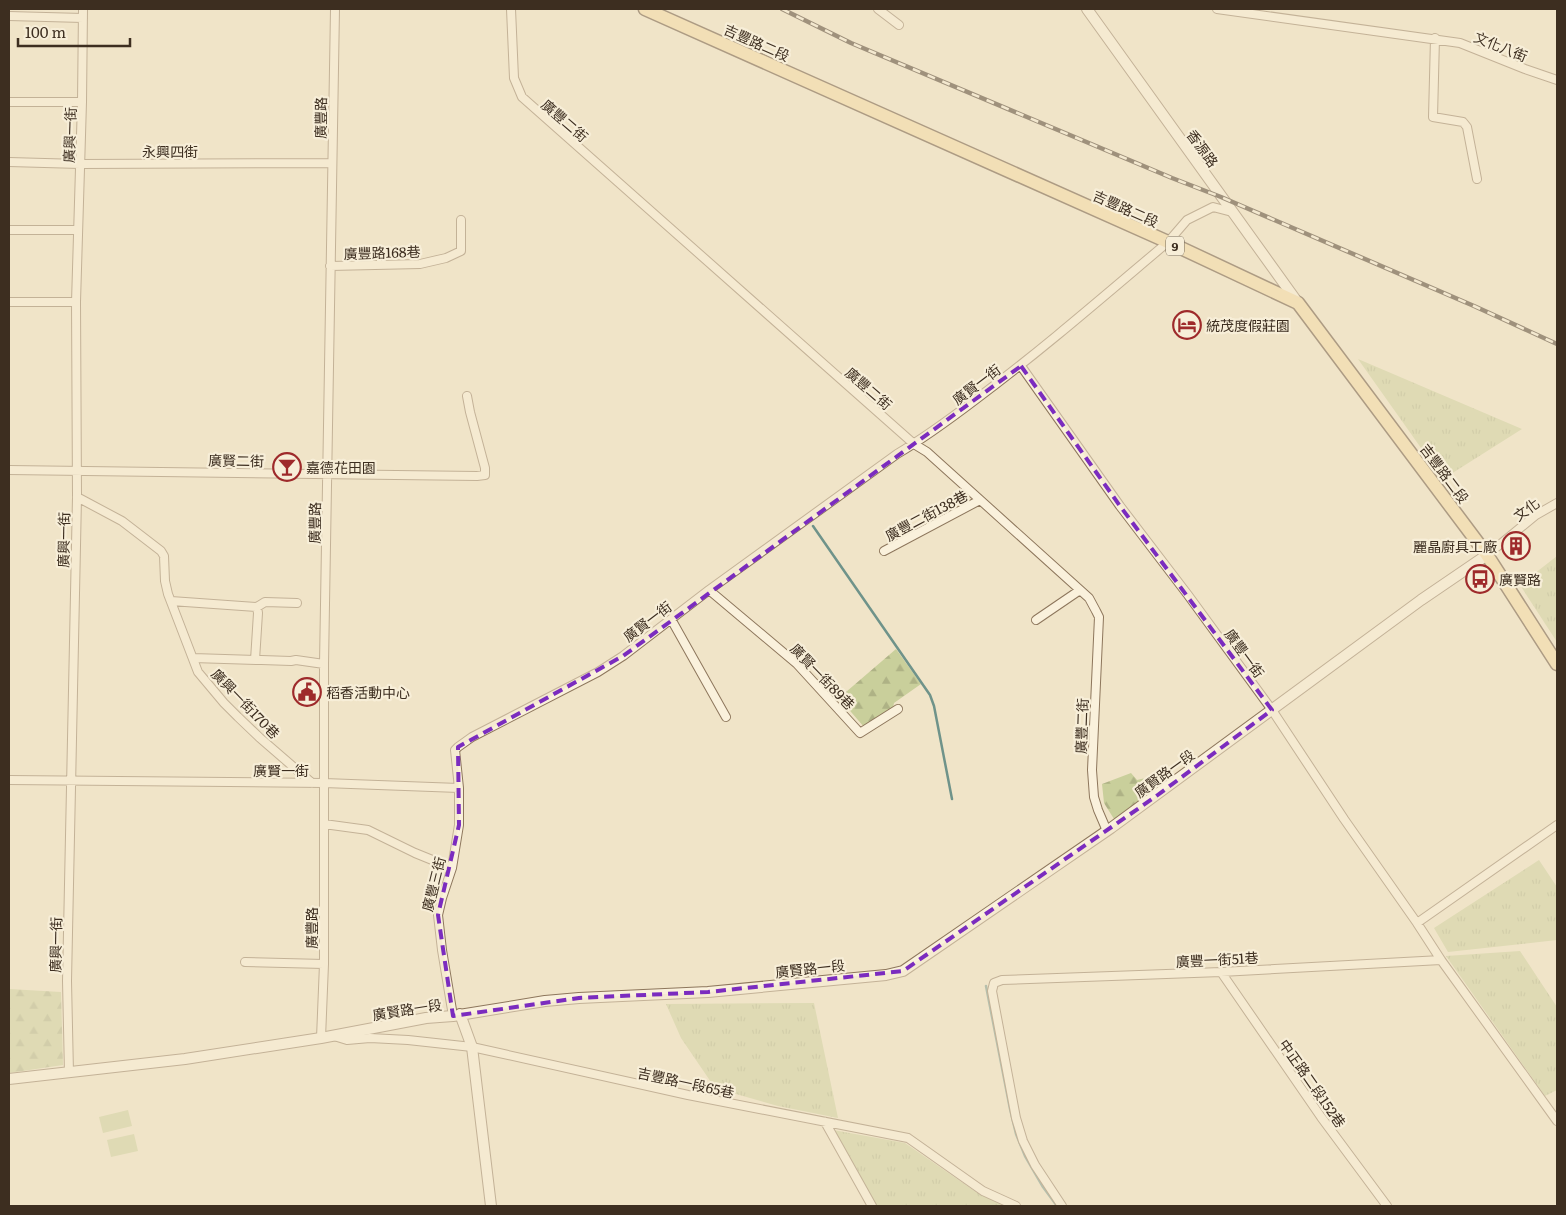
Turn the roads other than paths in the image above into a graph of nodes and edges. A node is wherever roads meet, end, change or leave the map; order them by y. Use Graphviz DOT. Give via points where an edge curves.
graph roads {
  1 [pos="83,9"];
  2 [pos="335,9"];
  3 [pos="511,9"];
  4 [pos="645,9"];
  5 [pos="878,9"];
  6 [pos="1087,9"];
  7 [pos="1217,9"];
  8 [pos="9,16"];
  9 [pos="83,18"];
  10 [pos="899,25"];
  11 [pos="1435,38"];
  12 [pos="1557,80"];
  13 [pos="9,102"];
  14 [pos="82,102"];
  15 [pos="9,162"];
  16 [pos="332,163"];
  17 [pos="80,164"];
  18 [pos="1477,179"];
  19 [pos="1232,212"];
  20 [pos="460,220"];
  21 [pos="9,230"];
  22 [pos="78,230"];
  23 [pos="1168,242"];
  24 [pos="330,266"];
  25 [pos="9,302"];
  26 [pos="76,302"];
  27 [pos="1298,303"];
  28 [pos="1021,366"];
  29 [pos="467,396"];
  30 [pos="914,444"];
  31 [pos="9,470"];
  32 [pos="76,470"];
  33 [pos="327,474"];
  34 [pos="77,497"];
  35 [pos="980,500"];
  36 [pos="1557,503"];
  37 [pos="884,551"];
  38 [pos="1487,555"];
  39 [pos="709,590"];
  40 [pos="1080,590"];
  41 [pos="171,601"];
  42 [pos="297,603"];
  43 [pos="257,607"];
  44 [pos="671,619"];
  45 [pos="1036,620"];
  46 [pos="193,658"];
  47 [pos="255,660"];
  48 [pos="324,664"];
  49 [pos="1557,664"];
  50 [pos="898,709"];
  51 [pos="1272,710"];
  52 [pos="726,717"];
  53 [pos="9,780"];
  54 [pos="71,781"];
  55 [pos="312,783"];
  56 [pos="324,783"];
  57 [pos="459,788"];
  58 [pos="324,824"];
  59 [pos="1557,825"];
  60 [pos="1106,831"];
  61 [pos="452,868"];
  62 [pos="1417,924"];
  63 [pos="1441,960"];
  64 [pos="246,962"];
  65 [pos="324,964"];
  66 [pos="1221,972"];
  67 [pos="457,1015"];
  68 [pos="332,1036"];
  69 [pos="321,1038"];
  70 [pos="472,1047"];
  71 [pos="69,1072"];
  72 [pos="9,1079"];
  73 [pos="1557,1121"];
  74 [pos="825,1122"];
  75 [pos="490,1206"];
  76 [pos="872,1206"];
  77 [pos="1016,1206"];
  78 [pos="1062,1206"];
  79 [pos="1387,1206"];
  1 -- 9 [label="street, 廣興一街"];
  2 -- 16 [label="street, 廣豐路"];
  3 -- 30 [label="street, 廣豐二街" via="514,78 522,97"];
  4 -- 23 [label="main road, 吉豐路二段 / 9"];
  5 -- 10 [label="street"];
  6 -- 19 [label="street, 香源路"];
  7 -- 11 [label="street, 文化八街"];
  8 -- 9 [label="street"];
  9 -- 14 [label="street, 廣興一街"];
  11 -- 12 [label="street, 文化八街" via="1460,42"];
  11 -- 18 [label="street" via="1433,117 1463,122 1467,127"];
  13 -- 14 [label="street"];
  14 -- 17 [label="street, 廣興一街"];
  15 -- 17 [label="street, 永興四街"];
  16 -- 17 [label="street, 永興四街"];
  16 -- 24 [label="street, 廣豐路"];
  17 -- 22 [label="street, 廣興一街"];
  19 -- 23 [label="street, 廣賢一街" via="1213,207 1187,220"];
  19 -- 27 [label="street, 香源路"];
  20 -- 24 [label="street, 廣豐路168巷" via="462,251 446,258 420,264"];
  21 -- 22 [label="street"];
  22 -- 26 [label="street, 廣興一街"];
  23 -- 27 [label="main road, 吉豐路二段 / 9"];
  23 -- 28 [label="street, 廣賢一街"];
  24 -- 33 [label="street, 廣豐路"];
  25 -- 26 [label="street"];
  26 -- 32 [label="street, 廣興一街"];
  27 -- 38 [label="main road, 吉豐路二段 / 9"];
  28 -- 30 [label="street, 廣賢一街"];
  28 -- 51 [label="street, 廣豐一街" via="1120,506"];
  29 -- 33 [label="street, 廣賢二街" via="485,475"];
  30 -- 35 [label="street, 廣豐二街"];
  30 -- 39 [label="street, 廣賢一街"];
  31 -- 32 [label="street, 廣賢二街"];
  32 -- 33 [label="street, 廣賢二街"];
  32 -- 34 [label="street, 廣興一街"];
  33 -- 48 [label="street, 廣豐路"];
  34 -- 41 [label="street, 廣興一街170巷" via="122,521 161,551"];
  34 -- 54 [label="street, 廣興一街"];
  35 -- 37 [label="street, 廣豐二街138巷"];
  35 -- 40 [label="street, 廣豐二街"];
  36 -- 38 [label="street, 文化" via="1536,515"];
  38 -- 49 [label="main road, 吉豐路二段 / 9"];
  38 -- 51 [label="street, 廣賢路一段"];
  39 -- 44 [label="street, 廣賢一街"];
  39 -- 50 [label="street, 廣賢一街89巷" via="797,664 860,733"];
  40 -- 45 [label="street"];
  40 -- 60 [label="street, 廣豐二街" via="1089,598 1099,617 1092,770 1094,797"];
  41 -- 43 [label="street"];
  41 -- 46 [label="street, 廣興一街170巷"];
  42 -- 43 [label="street" via="265,602"];
  43 -- 47 [label="street"];
  44 -- 52 [label="street"];
  44 -- 57 [label="street, 廣賢一街" via="598,672 458,747 455,750"];
  46 -- 47 [label="street"];
  46 -- 55 [label="street, 廣興一街170巷" via="198,672 224,703"];
  47 -- 48 [label="street"];
  48 -- 56 [label="street, 廣豐路"];
  51 -- 60 [label="street, 廣賢路一段"];
  51 -- 62 [label="street, 廣豐一街"];
  53 -- 54 [label="street, 廣賢一街"];
  54 -- 55 [label="street, 廣賢一街"];
  54 -- 71 [label="street, 廣興一街" via="67,981"];
  55 -- 56 [label="street, 廣賢一街"];
  56 -- 57 [label="street, 廣賢一街"];
  56 -- 58 [label="street, 廣豐路"];
  57 -- 61 [label="street, 廣豐三街" via="459,824"];
  58 -- 61 [label="street" via="368,830"];
  58 -- 65 [label="street, 廣豐路"];
  59 -- 62 [label="street"];
  60 -- 67 [label="street, 廣賢路一段" via="903,971 708,992 545,1001"];
  61 -- 67 [label="street, 廣豐三街" via="438,916"];
  62 -- 63 [label="street, 廣豐一街"];
  63 -- 66 [label="street, 廣豐一街51巷"];
  63 -- 73 [label="street, 廣豐一街"];
  64 -- 65 [label="street"];
  65 -- 69 [label="street, 廣豐路"];
  66 -- 78 [label="street, 廣豐一街51巷" via="1002,980 994,983 992,991 1023,1141"];
  66 -- 79 [label="street, 中正路二段152巷"];
  67 -- 68 [label="street, 廣賢路一段"];
  67 -- 70 [label="street, 廣豐三街"];
  68 -- 69 [label="street, 廣賢路一段"];
  68 -- 70 [label="street, 吉豐路一段65巷" via="347,1040 389,1039"];
  69 -- 71 [label="street, 廣賢路一段" via="185,1059"];
  70 -- 74 [label="street, 吉豐路一段65巷"];
  70 -- 75 [label="street, 廣豐三街"];
  71 -- 72 [label="street, 廣賢路一段"];
  74 -- 76 [label="street"];
  74 -- 77 [label="street, 吉豐路一段65巷" via="908,1138 983,1190"];
}
